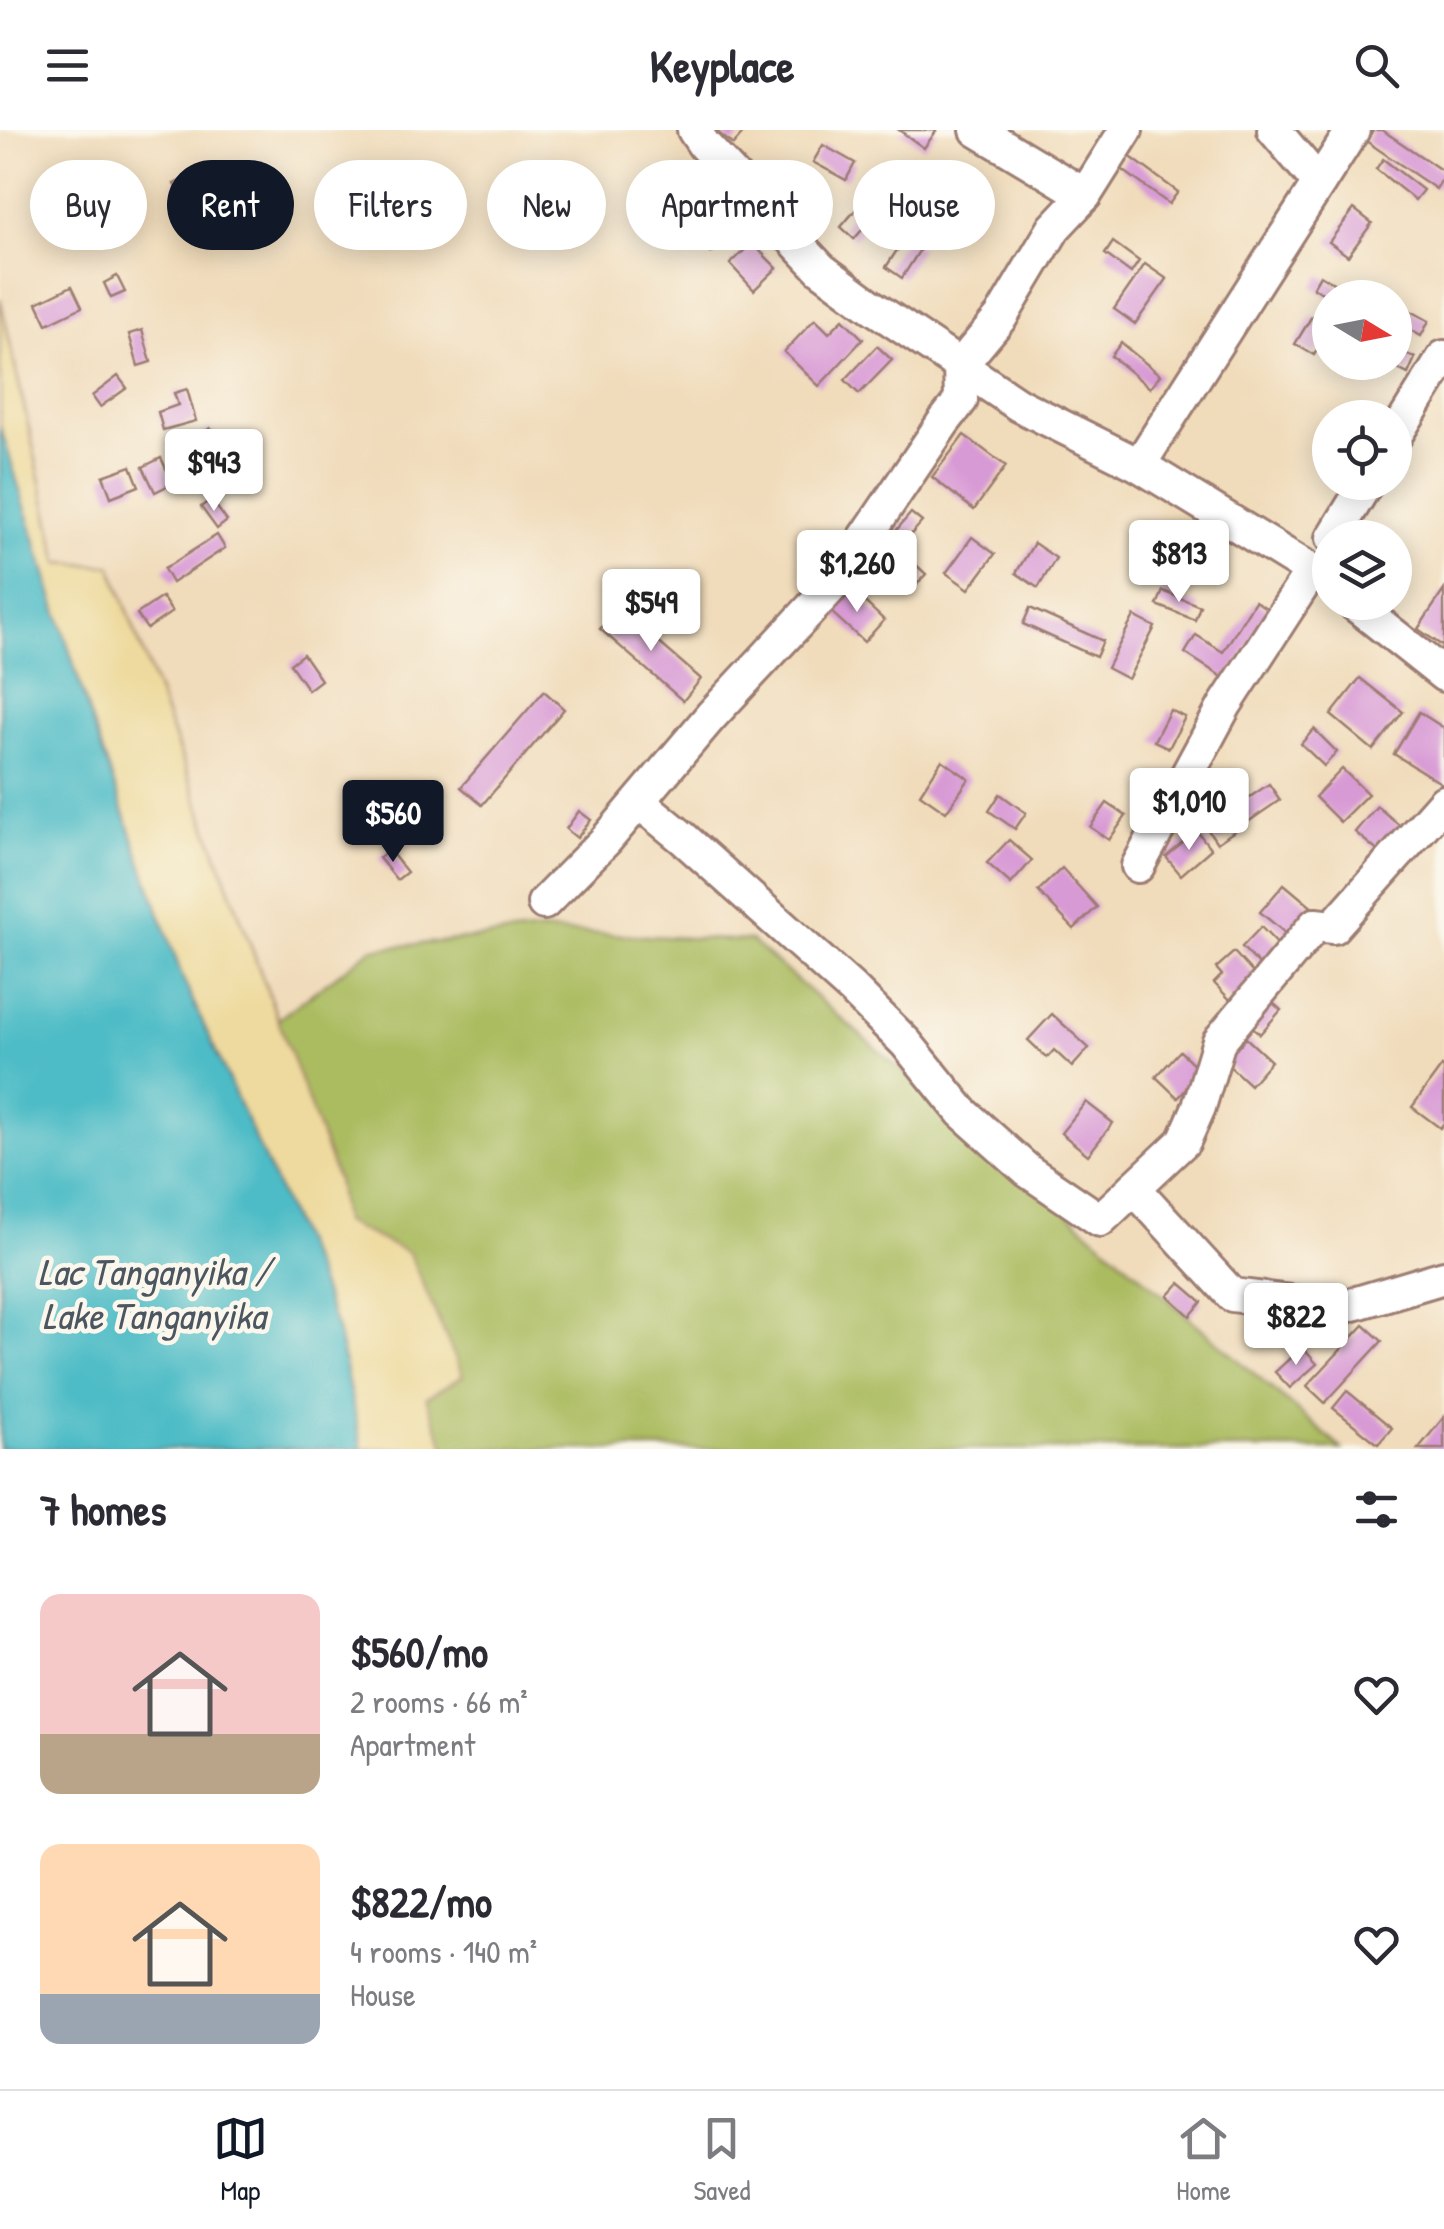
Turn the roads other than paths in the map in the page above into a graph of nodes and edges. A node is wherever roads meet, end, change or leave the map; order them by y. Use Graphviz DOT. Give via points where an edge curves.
graph roads {
  1 [pos="694,130"];
  2 [pos="977,130"];
  3 [pos="1126,130"];
  4 [pos="1274,130"];
  5 [pos="1352,130"];
  6 [pos="1318,183"];
  7 [pos="1085,195"];
  8 [pos="1443,359"];
  9 [pos="960,366"];
  10 [pos="1412,409"];
  11 [pos="1139,465"];
  12 [pos="1312,572"];
  13 [pos="1312,590"];
  14 [pos="1375,620"];
  15 [pos="1444,675"];
  16 [pos="639,802"];
  17 [pos="1444,802"];
  18 [pos="1138,866"];
  19 [pos="544,903"];
  20 [pos="1134,1188"];
  21 [pos="1444,1277"];
  1 -- 9 [label="street" via="821,269"];
  2 -- 7 [label="street"];
  3 -- 7 [label="street"];
  4 -- 6 [label="street"];
  5 -- 6 [label="street"];
  6 -- 11 [label="street"];
  7 -- 9 [label="street" via="1054,228 1001,317"];
  8 -- 10 [label="street"];
  9 -- 11 [label="street" via="1019,405"];
  9 -- 16 [label="street" via="961,400 834,584"];
  11 -- 12 [label="street"];
  13 -- 18 [label="street" via="1225,705"];
  14 -- 15 [label="street"];
  16 -- 19 [label="street"];
  16 -- 20 [label="street" via="852,989 962,1112 1028,1171 1100,1220"];
  17 -- 20 [label="street" via="1333,927 1315,925 1219,1041 1184,1140"];
  20 -- 21 [label="street" via="1232,1296 1340,1308"];
}
